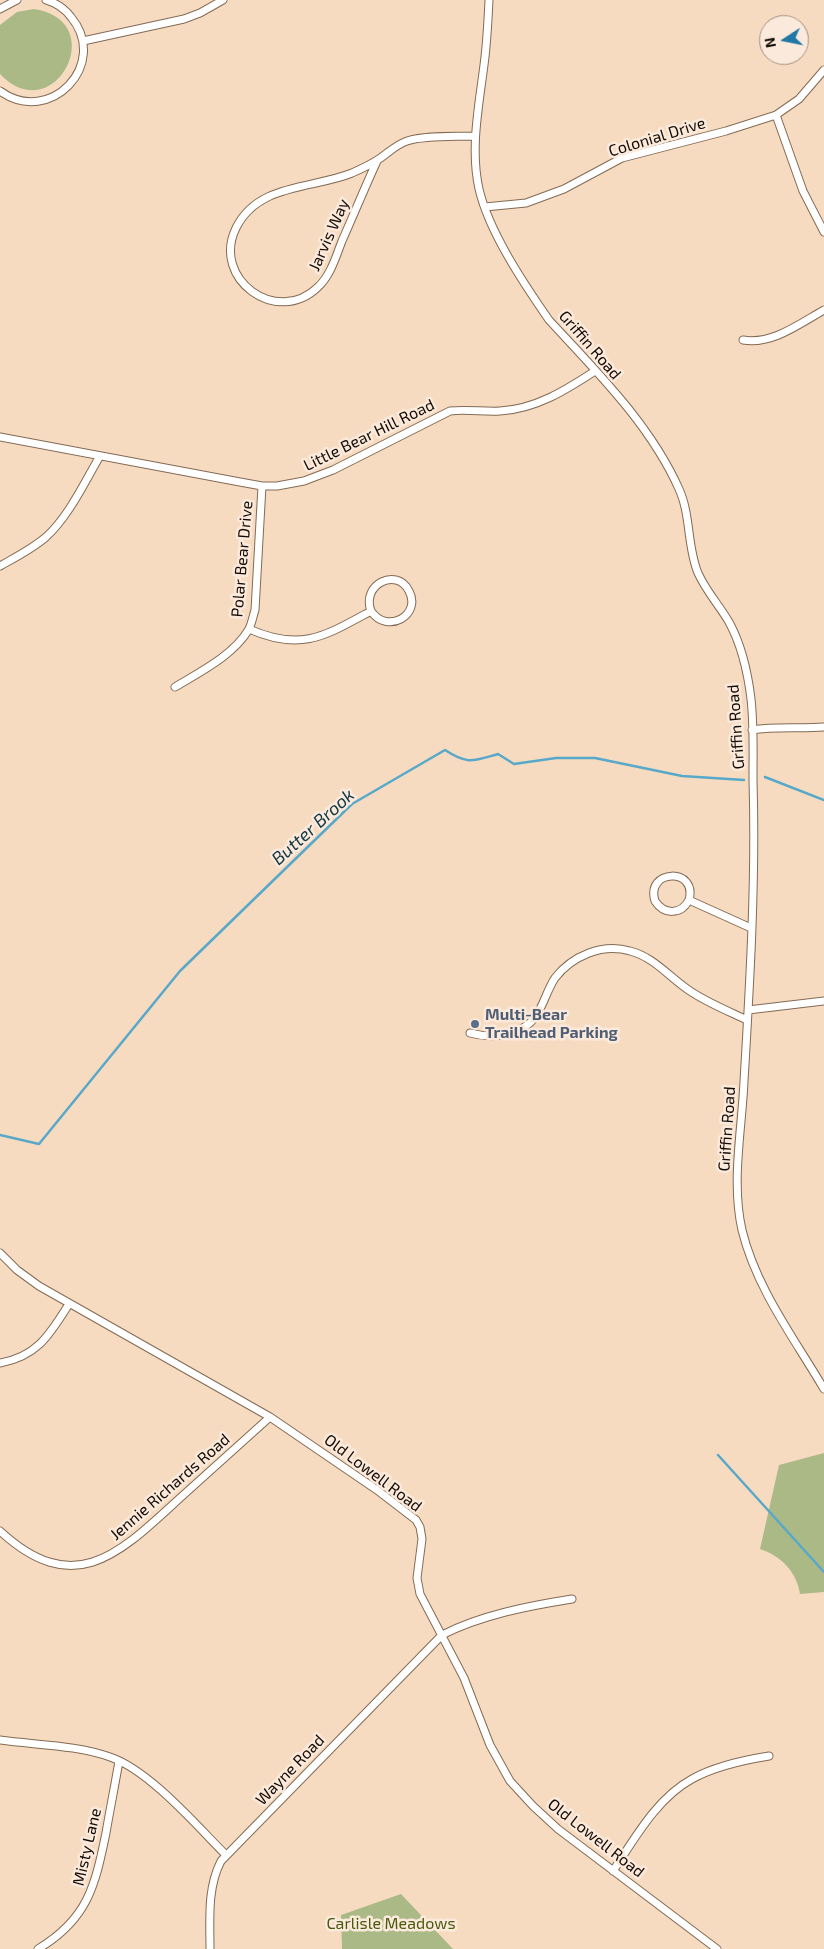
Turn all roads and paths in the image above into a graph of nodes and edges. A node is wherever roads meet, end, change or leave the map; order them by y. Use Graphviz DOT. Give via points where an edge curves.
graph roads {
  1 [pos="17,0"];
  2 [pos="46,0"];
  3 [pos="223,0"];
  4 [pos="489,0"];
  5 [pos="0,9"];
  6 [pos="83,41"];
  7 [pos="824,70"];
  8 [pos="0,90"];
  9 [pos="776,115"];
  10 [pos="476,136"];
  11 [pos="377,160"];
  12 [pos="485,207"];
  13 [pos="824,232"];
  14 [pos="824,310"];
  15 [pos="743,340"];
  16 [pos="595,370"];
  17 [pos="0,437"];
  18 [pos="100,456"];
  19 [pos="262,486"];
  20 [pos="0,566"];
  21 [pos="371,611"];
  22 [pos="249,629"];
  23 [pos="175,687"];
  24 [pos="824,726"];
  25 [pos="752,730"];
  26 [pos="689,900"];
  27 [pos="751,928"];
  28 [pos="824,1001"];
  29 [pos="748,1010"];
  30 [pos="747,1020"];
  31 [pos="470,1033"];
  32 [pos="0,1253"];
  33 [pos="69,1304"];
  34 [pos="0,1363"];
  35 [pos="824,1389"];
  36 [pos="270,1417"];
  37 [pos="0,1530"];
  38 [pos="572,1599"];
  39 [pos="442,1635"];
  40 [pos="0,1740"];
  41 [pos="769,1756"];
  42 [pos="119,1761"];
  43 [pos="226,1854"];
  44 [pos="613,1871"];
  45 [pos="38,1949"];
  46 [pos="210,1949"];
  47 [pos="717,1949"];
  1 -- 5 [label="street"];
  2 -- 6 [label="street" via="68,13 80,30"];
  3 -- 6 [label="street" via="184,19"];
  4 -- 10 [label="street, Griffin Road"];
  6 -- 8 [label="street" via="79,71 59,94 30,102 15,99"];
  7 -- 9 [label="street, Colonial Drive" via="799,99"];
  9 -- 12 [label="street, Colonial Drive" via="622,158 564,189 526,204"];
  9 -- 13 [label="street" via="803,191"];
  10 -- 11 [label="street, Jarvis Way" via="407,141"];
  10 -- 12 [label="street, Griffin Road" via="477,173"];
  11 -- 11 [label="street, Jarvis Way" via="336,179 283,190 246,214 234,233 231,254 237,275 245,286 263,298 284,302 305,297 317,288 330,271"];
  12 -- 16 [label="street, Griffin Road" via="500,241 538,304"];
  14 -- 15 [label="street" via="773,338 752,342"];
  16 -- 19 [label="street, Little Bear Hill Road" via="574,385 530,406 500,411 450,411 318,476 291,484"];
  16 -- 25 [label="street, Griffin Road" via="645,432 680,490 696,569 738,642 750,695"];
  17 -- 18 [label="street, Little Bear Hill Road"];
  18 -- 19 [label="street, Little Bear Hill Road"];
  18 -- 20 [label="street" via="54,528 37,544"];
  19 -- 22 [label="street, Polar Bear Drive" via="254,610"];
  21 -- 21 [label="street" via="385,622 402,619 410,609 409,591 396,580 379,583 370,593"];
  21 -- 22 [label="street" via="334,631 307,640 275,639"];
  22 -- 23 [label="street, Polar Bear Drive" via="217,660"];
  24 -- 25 [label="street" via="778,726"];
  25 -- 27 [label="street, Griffin Road" via="755,835"];
  26 -- 26 [label="street" via="681,910 664,910 654,897 656,884 666,876 678,876 688,884"];
  26 -- 27 [label="street"];
  27 -- 29 [label="street, Griffin Road"];
  28 -- 29 [label="street"];
  29 -- 30 [label="street, Griffin Road"];
  30 -- 31 [label="street" via="699,997 646,958 628,950 605,949 583,955 563,970 527,1026 502,1035"];
  30 -- 35 [label="street, Griffin Road" via="736,1202 750,1258 768,1296"];
  32 -- 33 [label="street, Old Lowell Road" via="38,1286"];
  33 -- 34 [label="street" via="39,1345 19,1358"];
  33 -- 36 [label="street, Old Lowell Road"];
  36 -- 37 [label="street, Jennie Richards Road" via="142,1533 105,1558 76,1564 52,1562 29,1554"];
  36 -- 39 [label="street, Old Lowell Road" via="416,1520 422,1539 417,1578 420,1594"];
  38 -- 39 [label="street, Wayne Road" via="465,1624"];
  39 -- 43 [label="street, Wayne Road"];
  39 -- 44 [label="street, Old Lowell Road" via="464,1678 490,1745 510,1781 546,1818"];
  40 -- 42 [label="street" via="87,1751"];
  41 -- 44 [label="street" via="714,1770 680,1787 659,1807"];
  42 -- 43 [label="street" via="153,1783"];
  42 -- 45 [label="street, Misty Lane" via="93,1887 72,1922"];
  43 -- 46 [label="street, Wayne Road" via="217,1869 212,1889"];
  44 -- 47 [label="street, Old Lowell Road"];
}
